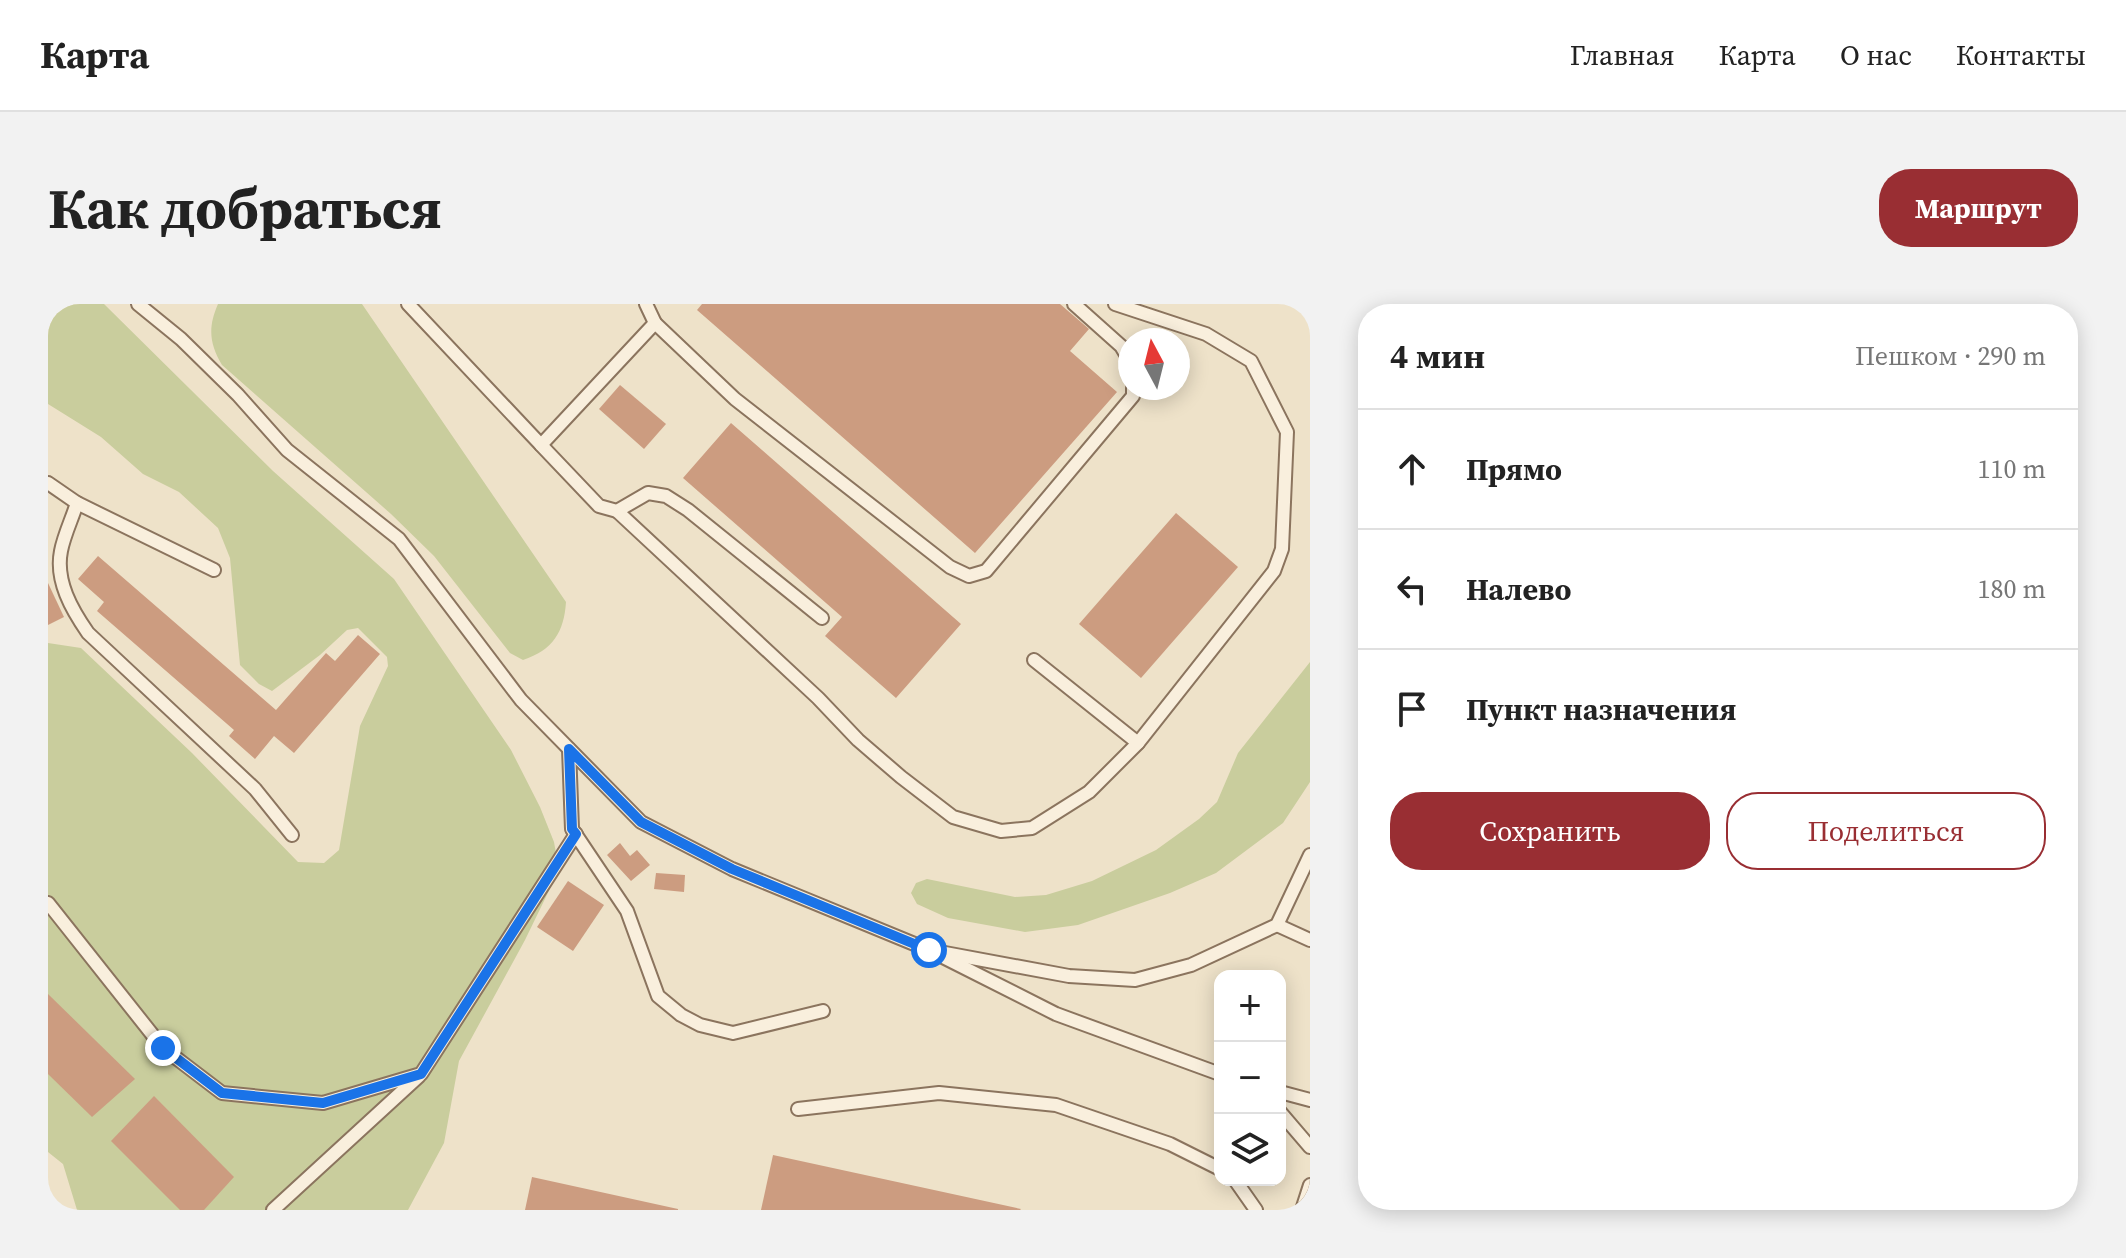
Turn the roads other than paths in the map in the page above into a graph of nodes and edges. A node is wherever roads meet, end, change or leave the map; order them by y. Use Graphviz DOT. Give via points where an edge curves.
graph roads {
  1 [pos="138,304"];
  2 [pos="408,304"];
  3 [pos="646,304"];
  4 [pos="1074,304"];
  5 [pos="1115,304"];
  6 [pos="655,323"];
  7 [pos="1118,343"];
  8 [pos="1130,400"];
  9 [pos="541,445"];
  10 [pos="48,483"];
  11 [pos="77,503"];
  12 [pos="617,511"];
  13 [pos="214,570"];
  14 [pos="822,618"];
  15 [pos="1034,660"];
  16 [pos="1138,743"];
  17 [pos="569,749"];
  18 [pos="576,834"];
  19 [pos="292,835"];
  20 [pos="1310,855"];
  21 [pos="48,903"];
  22 [pos="1277,925"];
  23 [pos="1310,940"];
  24 [pos="929,950"];
  25 [pos="823,1011"];
  26 [pos="1214,1072"];
  27 [pos="421,1074"];
  28 [pos="1286,1094"];
  29 [pos="1310,1100"];
  30 [pos="798,1109"];
  31 [pos="1282,1114"];
  32 [pos="1310,1147"];
  33 [pos="1214,1166"];
  34 [pos="1310,1185"];
  35 [pos="1239,1186"];
  36 [pos="273,1210"];
  37 [pos="1256,1210"];
  38 [pos="1302,1210"];
  1 -- 17 [label="lane" via="181,339 287,450 399,539 521,700"];
  2 -- 9 [label="lane"];
  3 -- 6 [label="lane"];
  4 -- 7 [label="lane"];
  5 -- 16 [label="lane" via="1206,334 1251,361 1287,432 1282,549 1274,571"];
  6 -- 8 [label="lane" via="735,399 950,567 969,576 986,571"];
  6 -- 9 [label="lane"];
  9 -- 12 [label="lane" via="599,506"];
  10 -- 11 [label="lane"];
  11 -- 13 [label="lane"];
  11 -- 19 [label="lane" via="60,553 71,608 88,633 255,789"];
  12 -- 14 [label="lane" via="648,493 666,496"];
  12 -- 16 [label="lane" via="858,740 953,817 1001,831 1032,828 1089,792"];
  15 -- 16 [label="lane"];
  17 -- 18 [label="lane"];
  17 -- 24 [label="lane" via="641,822 732,869"];
  18 -- 25 [label="lane" via="627,911 658,996 669,1007 700,1025 733,1033"];
  18 -- 27 [label="lane"];
  20 -- 22 [label="lane"];
  21 -- 27 [label="lane" via="163,1048 222,1093 323,1103"];
  22 -- 23 [label="lane"];
  22 -- 24 [label="lane" via="1191,965 1135,980 1069,976"];
  24 -- 26 [label="lane" via="1056,1014"];
  27 -- 36 [label="lane"];
  28 -- 29 [label="lane"];
  30 -- 33 [label="lane" via="939,1093 1056,1105 1170,1144"];
  31 -- 32 [label="lane"];
  34 -- 38 [label="lane"];
  35 -- 37 [label="lane"];
}
